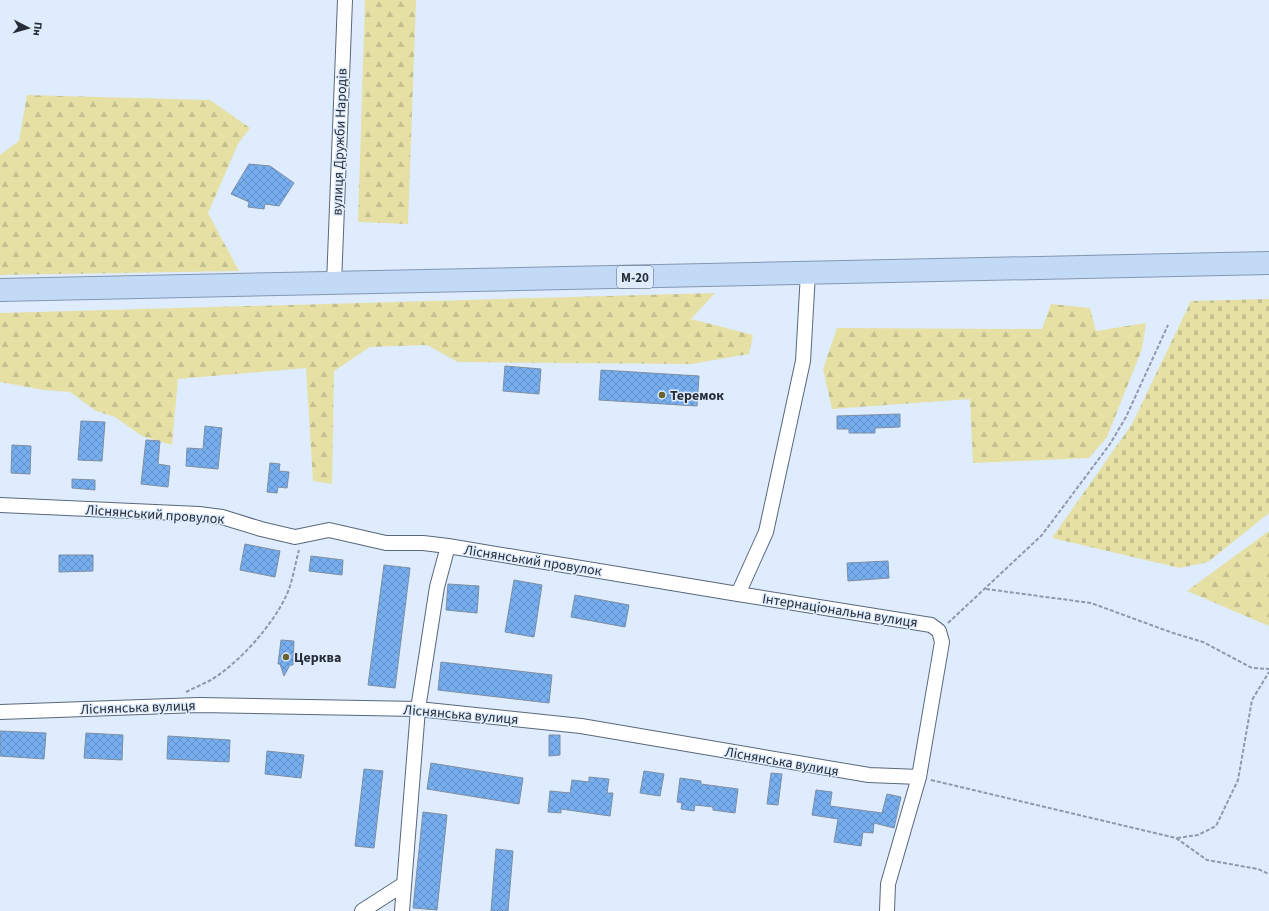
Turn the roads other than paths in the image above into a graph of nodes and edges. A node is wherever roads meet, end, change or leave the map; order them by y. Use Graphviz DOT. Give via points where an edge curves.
graph roads {
  1 [pos="345,0"];
  2 [pos="1269,263"];
  3 [pos="808,273"];
  4 [pos="334,284"];
  5 [pos="0,290"];
  6 [pos="0,505"];
  7 [pos="448,546"];
  8 [pos="738,594"];
  9 [pos="418,709"];
  10 [pos="0,712"];
  11 [pos="919,777"];
  12 [pos="404,884"];
  13 [pos="362,911"];
  14 [pos="402,911"];
  15 [pos="886,911"];
  1 -- 4 [label="street, вулиця Дружби Народів"];
  2 -- 3 [label="highway, М-20"];
  3 -- 4 [label="highway, М-20"];
  3 -- 8 [label="street" via="802,369 766,532"];
  4 -- 5 [label="highway, М-20"];
  6 -- 7 [label="street, Ліснянський провулок" via="199,514 222,517 295,537 329,530 386,542"];
  7 -- 8 [label="street, Ліснянський провулок"];
  7 -- 9 [label="street" via="437,587"];
  8 -- 11 [label="street, Інтернаціональна вулиця" via="932,625 938,631 942,642"];
  9 -- 10 [label="street, Ліснянська вулиця" via="199,705"];
  9 -- 11 [label="street, Ліснянська вулиця" via="581,726 868,775"];
  9 -- 12 [label="street"];
  11 -- 15 [label="street" via="888,884"];
  12 -- 13 [label="street"];
  12 -- 14 [label="street"];
}
